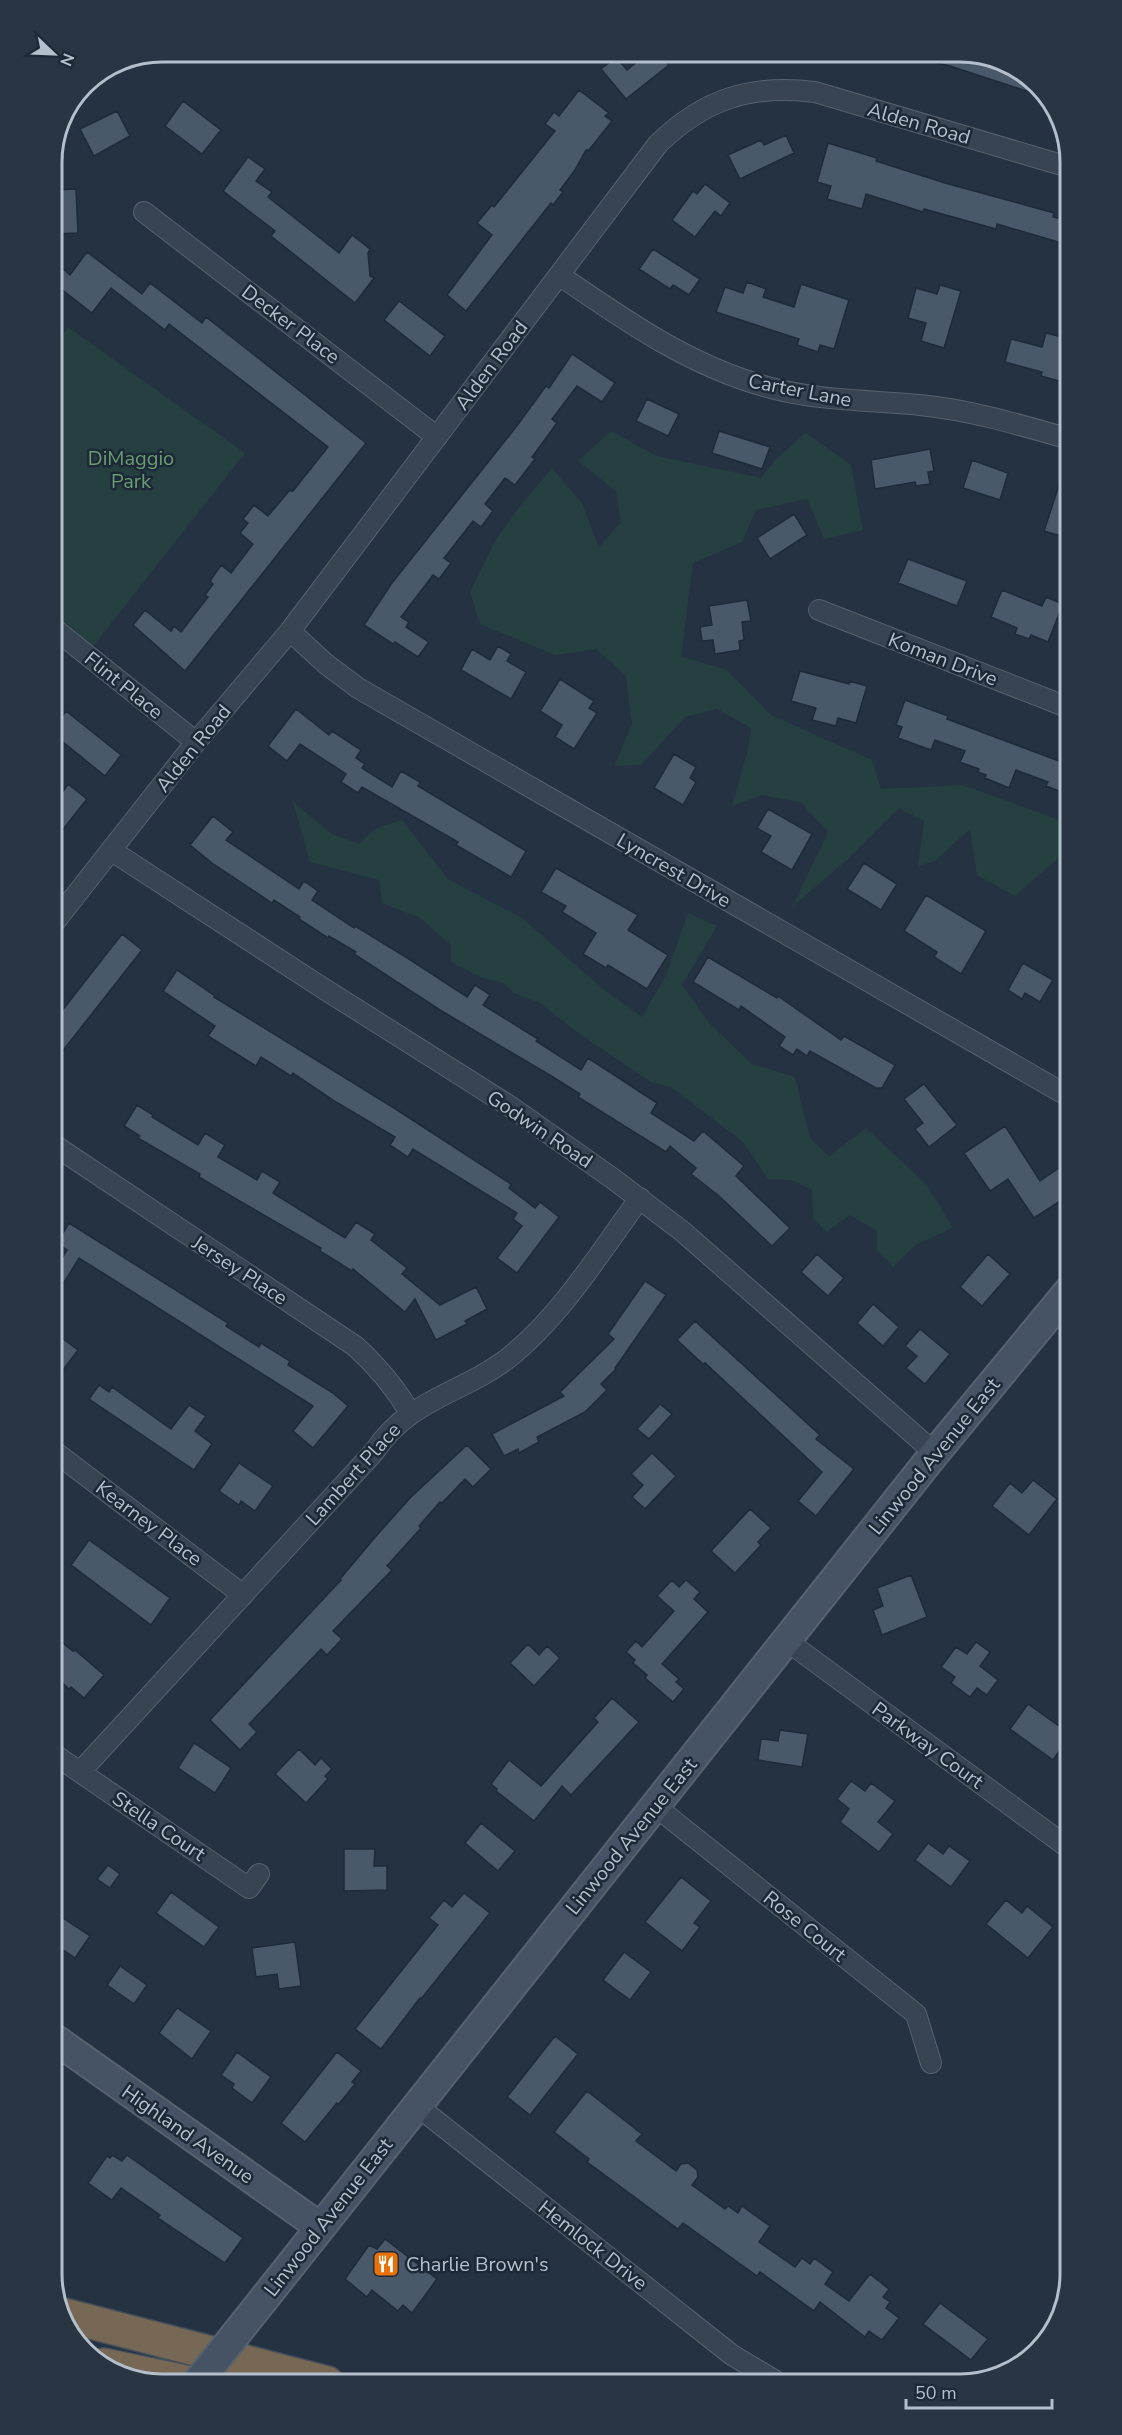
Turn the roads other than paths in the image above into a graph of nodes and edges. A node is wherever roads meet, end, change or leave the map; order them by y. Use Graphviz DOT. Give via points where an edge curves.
graph roads {
  1 [pos="1060,165"];
  2 [pos="144,212"];
  3 [pos="559,275"];
  4 [pos="1060,436"];
  5 [pos="437,437"];
  6 [pos="819,610"];
  7 [pos="290,631"];
  8 [pos="62,635"];
  9 [pos="1060,704"];
  10 [pos="196,742"];
  11 [pos="112,851"];
  12 [pos="62,913"];
  13 [pos="1060,1091"];
  14 [pos="62,1150"];
  15 [pos="640,1198"];
  16 [pos="1060,1302"];
  17 [pos="410,1413"];
  18 [pos="934,1452"];
  19 [pos="62,1457"];
  20 [pos="243,1594"];
  21 [pos="787,1641"];
  22 [pos="62,1759"];
  23 [pos="80,1772"];
  24 [pos="655,1806"];
  25 [pos="1060,1842"];
  26 [pos="258,1874"];
  27 [pos="62,2044"];
  28 [pos="931,2063"];
  29 [pos="416,2105"];
  30 [pos="320,2227"];
  31 [pos="71,2316"];
  32 [pos="85,2337"];
  33 [pos="206,2373"];
  34 [pos="262,2373"];
  35 [pos="289,2373"];
  36 [pos="764,2374"];
  1 -- 3 [label="street, Alden Road" via="815,92 757,91 726,98 674,129 658,144"];
  2 -- 5 [label="street, Decker Place"];
  3 -- 4 [label="street, Carter Lane" via="645,334 732,376 810,396 973,412"];
  3 -- 5 [label="street, Alden Road"];
  5 -- 7 [label="street, Alden Road"];
  6 -- 9 [label="street, Koman Drive"];
  7 -- 10 [label="street, Alden Road"];
  7 -- 13 [label="street, Lyncrest Drive" via="358,688"];
  8 -- 10 [label="street, Flint Place"];
  10 -- 11 [label="street, Alden Road"];
  11 -- 12 [label="street, Alden Road"];
  11 -- 15 [label="street, Godwin Road" via="511,1107"];
  14 -- 17 [label="street, Jersey Place" via="355,1346 377,1366"];
  15 -- 17 [label="street, Lambert Place" via="536,1335 482,1375"];
  15 -- 18 [label="street, Godwin Road"];
  16 -- 18 [label="main road, Linwood Avenue East"];
  17 -- 20 [label="street, Lambert Place"];
  18 -- 21 [label="main road, Linwood Avenue East"];
  19 -- 20 [label="street, Kearney Place"];
  20 -- 23 [label="street, Lambert Place"];
  21 -- 24 [label="main road, Linwood Avenue East"];
  21 -- 25 [label="street, Parkway Court"];
  22 -- 23 [label="street, Stella Court"];
  23 -- 26 [label="street, Stella Court" via="249,1888"];
  24 -- 28 [label="street, Rose Court" via="915,2014"];
  24 -- 29 [label="main road, Linwood Avenue East"];
  27 -- 30 [label="main road, Highland Avenue"];
  29 -- 30 [label="main road, Linwood Avenue East"];
  29 -- 36 [label="street, Hemlock Drive" via="732,2355"];
  30 -- 33 [label="main road, Linwood Avenue East, bridge"];
  31 -- 35 [label="highway"];
  32 -- 34 [label="highway"];
}
